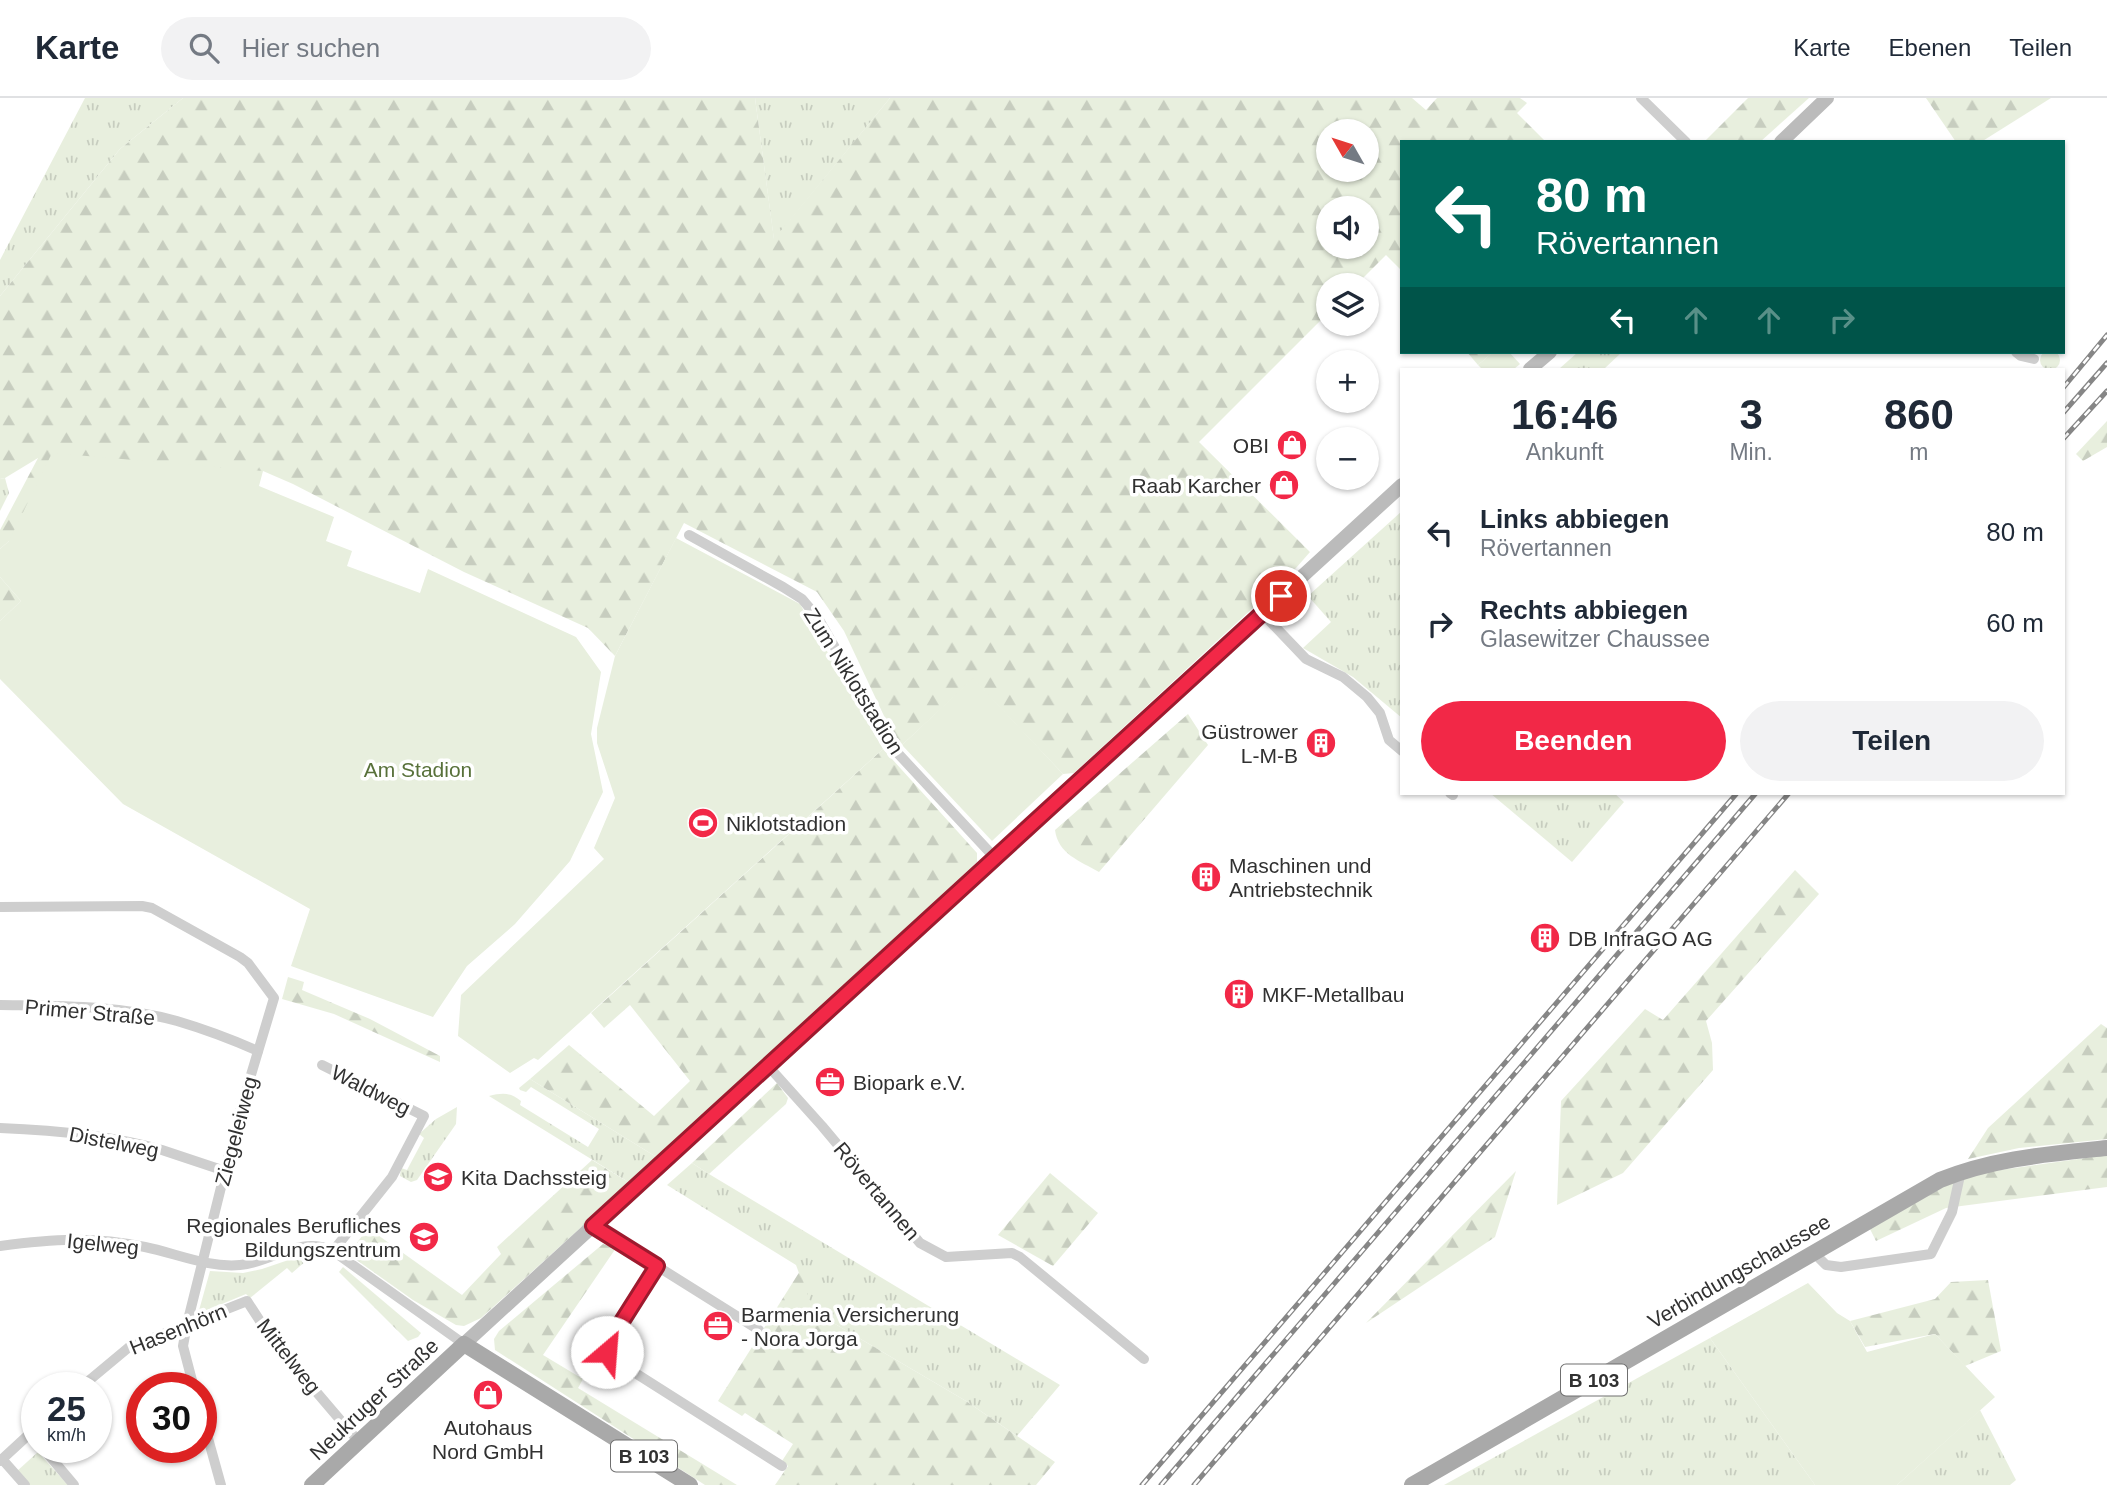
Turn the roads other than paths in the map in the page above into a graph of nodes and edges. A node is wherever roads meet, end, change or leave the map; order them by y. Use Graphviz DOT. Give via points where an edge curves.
graph roads {
  1 [pos="1641,98"];
  2 [pos="1827,98"];
  3 [pos="1684,140"];
  4 [pos="1784,140"];
  5 [pos="1548,354"];
  6 [pos="2018,354"];
  7 [pos="2034,359"];
  8 [pos="1531,368"];
  9 [pos="1400,487"];
  10 [pos="689,535"];
  11 [pos="1262,613"];
  12 [pos="1400,749"];
  13 [pos="995,858"];
  14 [pos="0,907"];
  15 [pos="0,1004"];
  16 [pos="258,1051"];
  17 [pos="322,1065"];
  18 [pos="769,1067"];
  19 [pos="0,1128"];
  20 [pos="2107,1148"];
  21 [pos="225,1171"];
  22 [pos="1961,1171"];
  23 [pos="593,1226"];
  24 [pos="0,1246"];
  25 [pos="333,1251"];
  26 [pos="1813,1252"];
  27 [pos="204,1262"];
  28 [pos="657,1266"];
  29 [pos="247,1301"];
  30 [pos="187,1324"];
  31 [pos="759,1330"];
  32 [pos="464,1344"];
  33 [pos="1144,1359"];
  34 [pos="99,1372"];
  35 [pos="190,1372"];
  36 [pos="359,1442"];
  37 [pos="21,1444"];
  38 [pos="1,1460"];
  39 [pos="55,1463"];
  40 [pos="215,1463"];
  41 [pos="782,1466"];
  42 [pos="25,1485"];
  43 [pos="74,1485"];
  44 [pos="221,1485"];
  45 [pos="312,1485"];
  46 [pos="690,1485"];
  47 [pos="1412,1485"];
  1 -- 3 [label="street"];
  2 -- 4 [label="main road"];
  5 -- 8 [label="main road"];
  6 -- 7 [label="street"];
  9 -- 11 [label="main road"];
  10 -- 13 [label="street, Zum Niklotstadion" via="802,599 818,618 892,747"];
  11 -- 12 [label="street" via="1306,659 1343,677 1367,696 1380,713 1389,740"];
  11 -- 13 [label="main road"];
  13 -- 18 [label="main road"];
  14 -- 16 [label="street, Ziegeleiweg" via="152,908 240,957 274,998"];
  15 -- 16 [label="street, Primer Straße" via="125,1011 176,1021"];
  16 -- 21 [label="street, Ziegeleiweg"];
  17 -- 25 [label="street, Waldweg" via="424,1116 392,1177"];
  18 -- 23 [label="main road"];
  18 -- 33 [label="street, Rövertannen" via="920,1243 946,1257 1020,1256"];
  19 -- 21 [label="street, Distelweg" via="103,1137"];
  20 -- 22 [label="main road, Verbindungschaussee / B 103" via="1980,1164"];
  21 -- 27 [label="street, Ziegeleiweg"];
  22 -- 26 [label="main road, Verbindungschaussee / B 103"];
  22 -- 26 [label="street" via="1952,1212 1931,1254 1841,1267 1826,1265"];
  23 -- 28 [label="street"];
  23 -- 32 [label="main road"];
  24 -- 27 [label="street, Igelweg" via="84,1239 146,1247"];
  25 -- 27 [label="street" via="314,1244 238,1265"];
  25 -- 32 [label="street"];
  26 -- 47 [label="main road, Verbindungschaussee / B 103"];
  27 -- 30 [label="street, Ziegeleiweg"];
  28 -- 31 [label="street"];
  28 -- 41 [label="street" via="607,1345 610,1357"];
  29 -- 30 [label="street, Hasenhörn"];
  29 -- 36 [label="street, Mittelweg" via="273,1341"];
  30 -- 34 [label="street, Hasenhörn" via="128,1348"];
  30 -- 35 [label="street, Ziegeleiweg" via="183,1346"];
  32 -- 36 [label="main road, Neukruger Straße"];
  32 -- 46 [label="main road, B 103"];
  36 -- 45 [label="main road, Neukruger Straße"];
  37 -- 38 [label="street"];
  38 -- 42 [label="street"];
  39 -- 43 [label="street"];
  40 -- 44 [label="street"];
}
